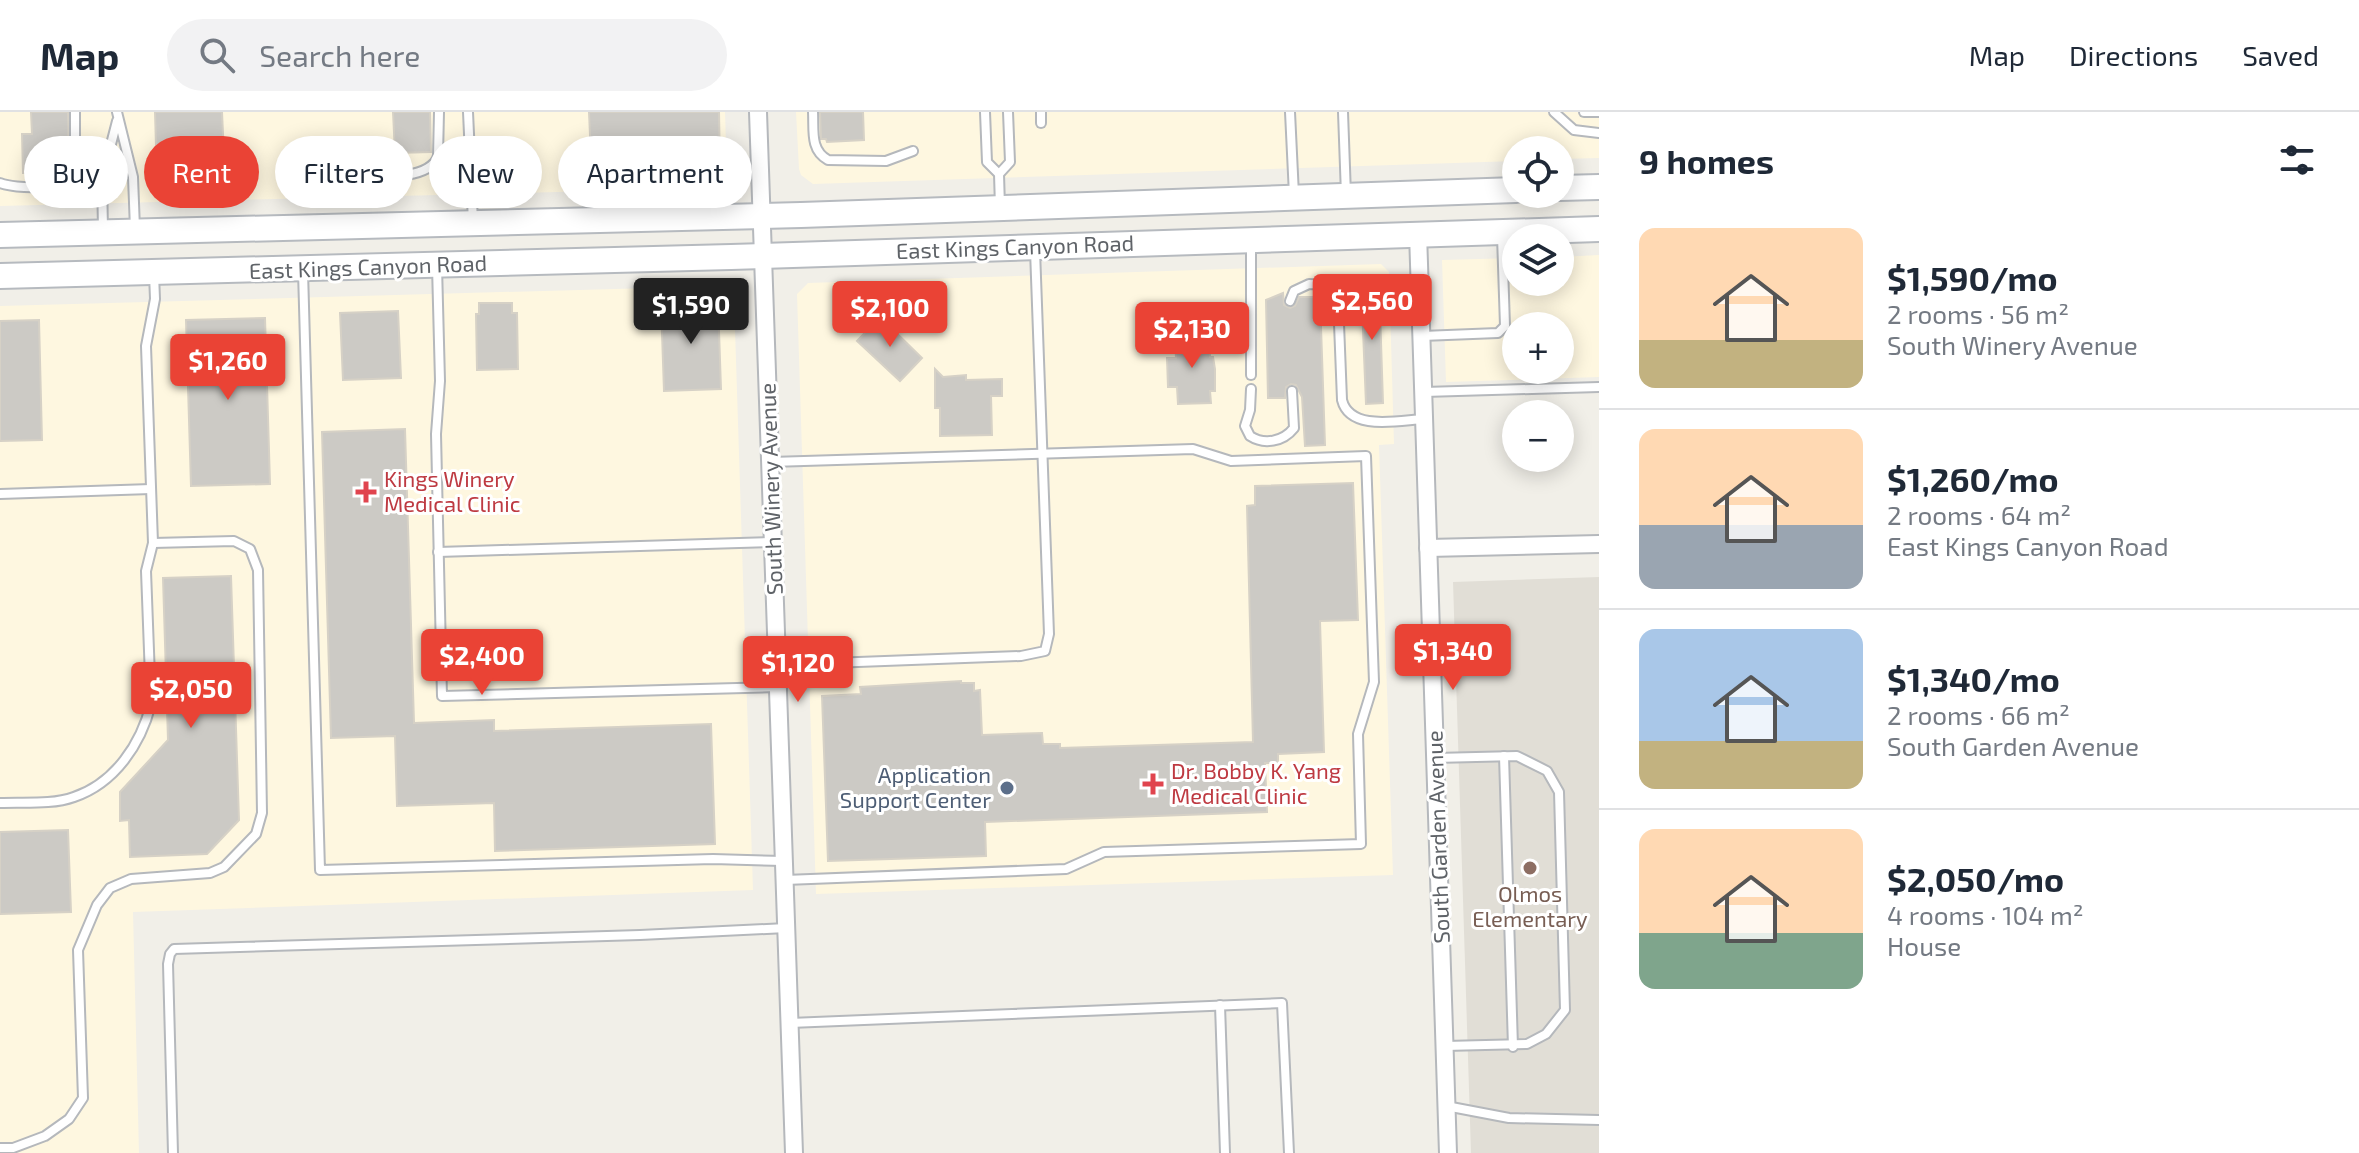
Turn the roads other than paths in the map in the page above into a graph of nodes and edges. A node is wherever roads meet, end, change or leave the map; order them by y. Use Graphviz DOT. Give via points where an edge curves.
graph roads {
  1 [pos="75,112"];
  2 [pos="439,112"];
  3 [pos="468,112"];
  4 [pos="758,112"];
  5 [pos="813,112"];
  6 [pos="985,112"];
  7 [pos="1008,112"];
  8 [pos="1041,112"];
  9 [pos="1290,112"];
  10 [pos="1343,112"];
  11 [pos="1554,112"];
  12 [pos="1584,112"];
  13 [pos="1599,112"];
  14 [pos="117,116"];
  15 [pos="1041,123"];
  16 [pos="1599,133"];
  17 [pos="913,151"];
  18 [pos="413,173"];
  19 [pos="999,174"];
  20 [pos="0,183"];
  21 [pos="1599,187"];
  22 [pos="1574,188"];
  23 [pos="1502,190"];
  24 [pos="1346,195"];
  25 [pos="1294,197"];
  26 [pos="1000,208"];
  27 [pos="762,216"];
  28 [pos="473,223"];
  29 [pos="1599,229"];
  30 [pos="1574,230"];
  31 [pos="1502,231"];
  32 [pos="103,232"];
  33 [pos="135,232"];
  34 [pos="1418,233"];
  35 [pos="0,235"];
  36 [pos="1251,239"];
  37 [pos="1035,246"];
  38 [pos="763,256"];
  39 [pos="437,265"];
  40 [pos="303,269"];
  41 [pos="154,273"];
  42 [pos="0,276"];
  43 [pos="1504,296"];
  44 [pos="1290,301"];
  45 [pos="1422,336"];
  46 [pos="1251,375"];
  47 [pos="1599,387"];
  48 [pos="1251,389"];
  49 [pos="1292,391"];
  50 [pos="1424,392"];
  51 [pos="1424,419"];
  52 [pos="1043,453"];
  53 [pos="771,462"];
  54 [pos="151,489"];
  55 [pos="0,494"];
  56 [pos="774,542"];
  57 [pos="153,543"];
  58 [pos="1599,544"];
  59 [pos="1428,548"];
  60 [pos="438,552"];
  61 [pos="777,665"];
  62 [pos="778,687"];
  63 [pos="1504,756"];
  64 [pos="1435,758"];
  65 [pos="0,803"];
  66 [pos="784,862"];
  67 [pos="785,880"];
  68 [pos="786,928"];
  69 [pos="1220,1005"];
  70 [pos="790,1023"];
  71 [pos="1444,1046"];
  72 [pos="1513,1047"];
  73 [pos="1446,1106"];
  74 [pos="1599,1120"];
  75 [pos="0,1148"];
  76 [pos="173,1153"];
  77 [pos="794,1153"];
  78 [pos="1225,1153"];
  79 [pos="1289,1153"];
  80 [pos="1448,1153"];
  1 -- 20 [label="lane" via="76,169 66,182 16,187"];
  2 -- 18 [label="lane" via="436,163 425,172"];
  3 -- 28 [label="lane"];
  4 -- 27 [label="street, South Winery Avenue"];
  5 -- 17 [label="lane" via="814,145 828,160 886,161"];
  6 -- 19 [label="lane" via="987,162"];
  7 -- 19 [label="lane" via="1010,162"];
  8 -- 15 [label="lane"];
  9 -- 25 [label="lane"];
  10 -- 24 [label="lane"];
  11 -- 16 [label="lane" via="1574,130"];
  12 -- 13 [label="lane"];
  14 -- 32 [label="lane" via="102,179"];
  14 -- 33 [label="lane" via="133,177"];
  19 -- 26 [label="lane"];
  21 -- 22 [label="main road"];
  23 -- 24 [label="main road, East Kings Canyon Road"];
  24 -- 25 [label="main road, East Kings Canyon Road"];
  25 -- 26 [label="main road, East Kings Canyon Road"];
  26 -- 27 [label="main road, East Kings Canyon Road"];
  27 -- 28 [label="main road, East Kings Canyon Road"];
  27 -- 38 [label="street, South Winery Avenue"];
  28 -- 33 [label="main road, East Kings Canyon Road"];
  29 -- 30 [label="main road, East Kings Canyon Road"];
  31 -- 34 [label="main road, East Kings Canyon Road"];
  32 -- 33 [label="main road, East Kings Canyon Road"];
  32 -- 35 [label="main road, East Kings Canyon Road"];
  34 -- 36 [label="main road, East Kings Canyon Road"];
  34 -- 45 [label="street, South Garden Avenue"];
  36 -- 37 [label="main road, East Kings Canyon Road"];
  36 -- 46 [label="lane"];
  37 -- 38 [label="main road, East Kings Canyon Road"];
  37 -- 52 [label="lane"];
  38 -- 39 [label="main road, East Kings Canyon Road"];
  38 -- 53 [label="street, South Winery Avenue"];
  39 -- 40 [label="main road, East Kings Canyon Road"];
  39 -- 60 [label="lane"];
  40 -- 41 [label="main road, East Kings Canyon Road"];
  40 -- 66 [label="lane" via="320,870 713,859"];
  41 -- 42 [label="main road, East Kings Canyon Road"];
  41 -- 54 [label="lane" via="146,346"];
  43 -- 45 [label="lane" via="1505,326 1498,333"];
  44 -- 51 [label="lane" via="1294,291 1309,284 1334,290 1342,400 1349,413 1372,421"];
  45 -- 50 [label="street, South Garden Avenue"];
  47 -- 50 [label="lane"];
  48 -- 49 [label="lane" via="1247,431 1265,441 1282,438 1294,428"];
  50 -- 51 [label="street, South Garden Avenue"];
  51 -- 59 [label="street, South Garden Avenue"];
  52 -- 53 [label="lane"];
  52 -- 61 [label="lane" via="1049,634 1045,651"];
  52 -- 67 [label="lane" via="1193,449 1231,461 1366,456 1374,682 1358,734 1361,844 1104,852 1066,869"];
  53 -- 56 [label="street, South Winery Avenue"];
  54 -- 55 [label="lane"];
  54 -- 57 [label="lane"];
  56 -- 60 [label="lane"];
  56 -- 61 [label="street, South Winery Avenue"];
  57 -- 65 [label="lane" via="146,571 151,704 138,740 112,774 74,797"];
  57 -- 75 [label="lane" via="234,541 250,549 258,570 262,813 256,834 224,867 210,873 131,879 110,888 78,950 83,1098 69,1119 45,1136"];
  58 -- 59 [label="street"];
  59 -- 64 [label="street, South Garden Avenue"];
  60 -- 62 [label="lane" via="442,696"];
  61 -- 62 [label="street, South Winery Avenue"];
  62 -- 66 [label="street, South Winery Avenue"];
  63 -- 64 [label="lane"];
  63 -- 72 [label="lane"];
  63 -- 72 [label="lane" via="1517,756 1547,771 1559,792 1565,1010 1546,1034"];
  64 -- 71 [label="street, South Garden Avenue"];
  66 -- 67 [label="street, South Winery Avenue"];
  67 -- 68 [label="street, South Winery Avenue"];
  68 -- 70 [label="street, South Winery Avenue"];
  68 -- 76 [label="lane" via="174,949 168,964"];
  69 -- 70 [label="lane"];
  69 -- 78 [label="lane"];
  69 -- 79 [label="lane" via="1282,1003"];
  70 -- 77 [label="street, South Winery Avenue"];
  71 -- 72 [label="lane"];
  71 -- 73 [label="street, South Garden Avenue"];
  73 -- 74 [label="lane" via="1509,1118"];
  73 -- 80 [label="street, South Garden Avenue"];
}
